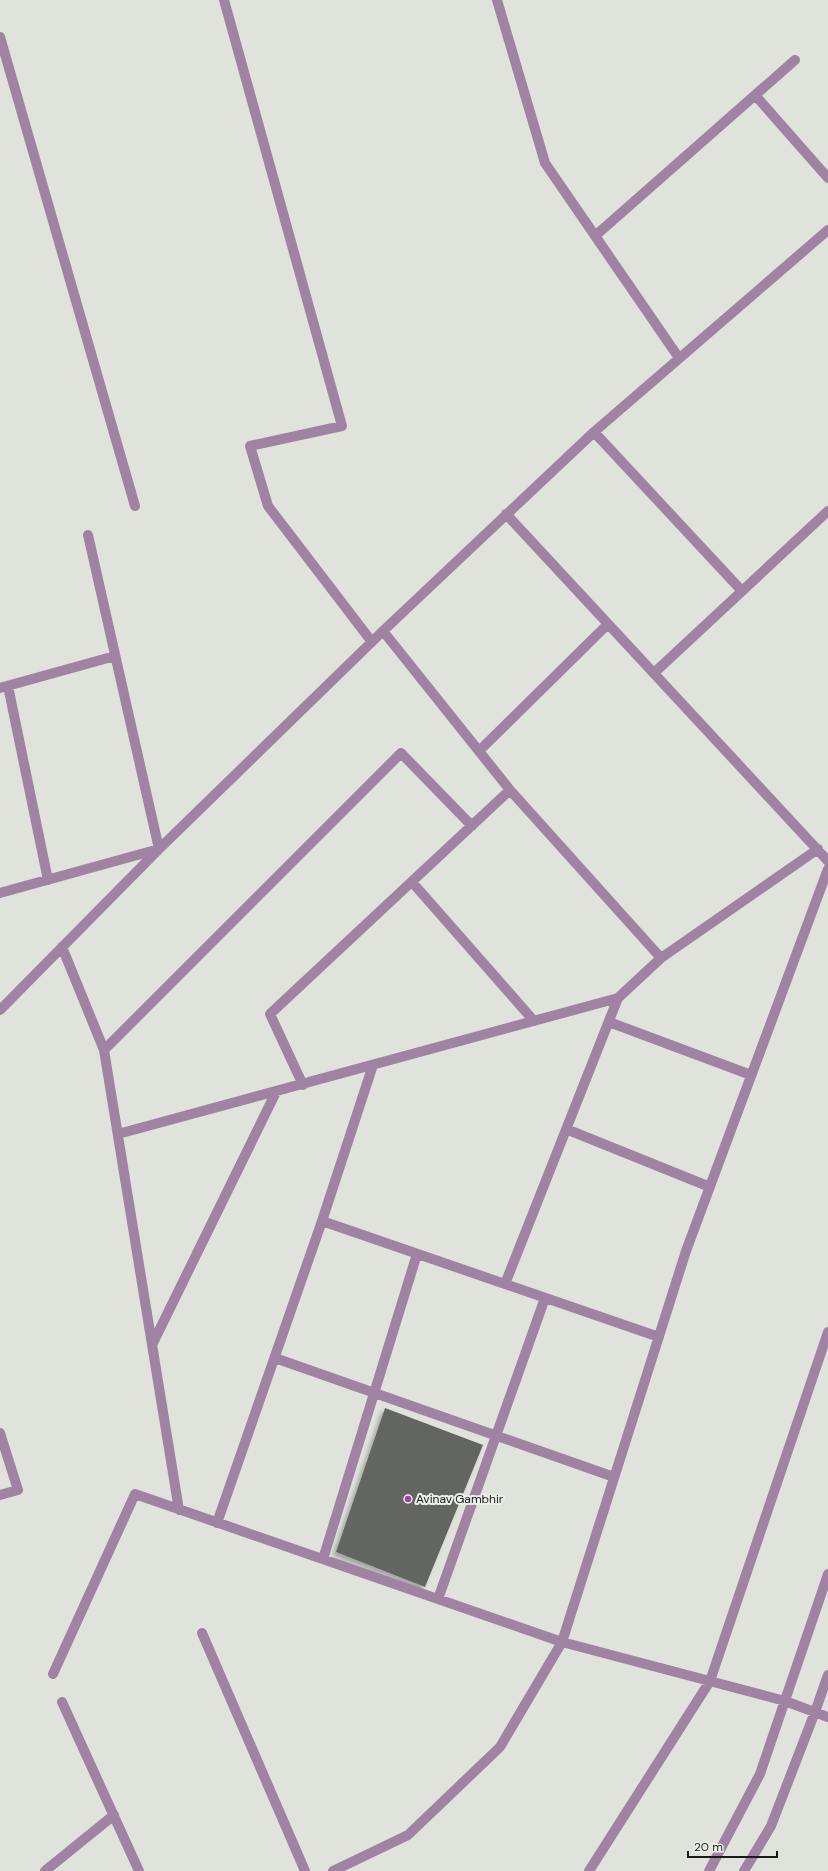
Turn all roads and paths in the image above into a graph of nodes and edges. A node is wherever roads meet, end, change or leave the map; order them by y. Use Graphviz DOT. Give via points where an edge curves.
graph roads {
  1 [pos="224,0"];
  2 [pos="496,0"];
  3 [pos="0,37"];
  4 [pos="795,60"];
  5 [pos="755,95"];
  6 [pos="828,178"];
  7 [pos="828,230"];
  8 [pos="595,236"];
  9 [pos="679,358"];
  10 [pos="594,432"];
  11 [pos="135,506"];
  12 [pos="828,511"];
  13 [pos="506,514"];
  14 [pos="88,535"];
  15 [pos="742,591"];
  16 [pos="608,624"];
  17 [pos="383,631"];
  18 [pos="372,642"];
  19 [pos="115,656"];
  20 [pos="654,673"];
  21 [pos="4,687"];
  22 [pos="479,751"];
  23 [pos="510,790"];
  24 [pos="472,826"];
  25 [pos="159,849"];
  26 [pos="818,849"];
  27 [pos="828,861"];
  28 [pos="828,869"];
  29 [pos="48,880"];
  30 [pos="412,882"];
  31 [pos="0,893"];
  32 [pos="62,948"];
  33 [pos="661,958"];
  34 [pos="618,998"];
  35 [pos="0,1010"];
  36 [pos="534,1021"];
  37 [pos="609,1022"];
  38 [pos="104,1050"];
  39 [pos="373,1065"];
  40 [pos="751,1075"];
  41 [pos="303,1084"];
  42 [pos="276,1092"];
  43 [pos="566,1130"];
  44 [pos="118,1134"];
  45 [pos="710,1186"];
  46 [pos="322,1221"];
  47 [pos="417,1254"];
  48 [pos="505,1284"];
  49 [pos="545,1298"];
  50 [pos="828,1332"];
  51 [pos="659,1337"];
  52 [pos="152,1345"];
  53 [pos="275,1358"];
  54 [pos="374,1393"];
  55 [pos="0,1433"];
  56 [pos="496,1436"];
  57 [pos="614,1477"];
  58 [pos="0,1495"];
  59 [pos="179,1510"];
  60 [pos="217,1523"];
  61 [pos="323,1559"];
  62 [pos="828,1574"];
  63 [pos="438,1599"];
  64 [pos="202,1633"];
  65 [pos="562,1642"];
  66 [pos="53,1674"];
  67 [pos="828,1675"];
  68 [pos="710,1681"];
  69 [pos="785,1701"];
  70 [pos="62,1702"];
  71 [pos="815,1712"];
  72 [pos="828,1717"];
  73 [pos="114,1815"];
  74 [pos="45,1871"];
  75 [pos="139,1871"];
  76 [pos="305,1871"];
  77 [pos="333,1871"];
  78 [pos="589,1871"];
  79 [pos="709,1871"];
  80 [pos="744,1871"];
  1 -- 18 [label="street" via="342,426 250,446 268,506"];
  2 -- 8 [label="street" via="545,164"];
  3 -- 11 [label="street"];
  4 -- 5 [label="street"];
  5 -- 6 [label="street"];
  5 -- 8 [label="street"];
  7 -- 9 [label="street"];
  8 -- 9 [label="street"];
  9 -- 10 [label="street"];
  10 -- 13 [label="street"];
  10 -- 15 [label="street"];
  12 -- 15 [label="street"];
  13 -- 16 [label="street"];
  13 -- 17 [label="street"];
  14 -- 19 [label="street"];
  15 -- 20 [label="street"];
  16 -- 20 [label="street"];
  16 -- 22 [label="street"];
  17 -- 18 [label="street"];
  17 -- 22 [label="street"];
  18 -- 25 [label="street"];
  19 -- 21 [label="street"];
  19 -- 25 [label="street"];
  20 -- 26 [label="street"];
  21 -- 29 [label="street"];
  22 -- 23 [label="street"];
  23 -- 24 [label="street"];
  23 -- 33 [label="street"];
  24 -- 30 [label="street"];
  24 -- 38 [label="street" via="401,753"];
  25 -- 29 [label="street"];
  25 -- 32 [label="street"];
  26 -- 27 [label="street"];
  26 -- 33 [label="street"];
  28 -- 40 [label="street"];
  29 -- 31 [label="street"];
  30 -- 36 [label="street"];
  30 -- 41 [label="street" via="270,1014"];
  32 -- 35 [label="street"];
  32 -- 38 [label="street"];
  33 -- 34 [label="street"];
  34 -- 36 [label="street"];
  34 -- 37 [label="street"];
  36 -- 39 [label="street"];
  37 -- 40 [label="street"];
  37 -- 43 [label="street"];
  38 -- 44 [label="street"];
  39 -- 41 [label="street"];
  39 -- 46 [label="street"];
  40 -- 45 [label="street"];
  41 -- 42 [label="street"];
  42 -- 44 [label="street"];
  42 -- 52 [label="street"];
  43 -- 45 [label="street"];
  43 -- 48 [label="street"];
  44 -- 52 [label="street"];
  45 -- 51 [label="street"];
  46 -- 47 [label="street"];
  46 -- 53 [label="street"];
  47 -- 48 [label="street"];
  47 -- 54 [label="street"];
  48 -- 49 [label="street"];
  49 -- 51 [label="street"];
  49 -- 56 [label="street"];
  50 -- 68 [label="street"];
  51 -- 57 [label="street"];
  52 -- 59 [label="street"];
  53 -- 54 [label="street"];
  53 -- 60 [label="street"];
  54 -- 56 [label="street"];
  54 -- 61 [label="street"];
  55 -- 58 [label="street" via="18,1490"];
  56 -- 57 [label="street"];
  56 -- 63 [label="street"];
  57 -- 65 [label="street"];
  59 -- 60 [label="street"];
  59 -- 66 [label="street" via="135,1494"];
  60 -- 61 [label="street"];
  61 -- 63 [label="street"];
  62 -- 69 [label="street"];
  63 -- 65 [label="street"];
  64 -- 76 [label="street"];
  65 -- 68 [label="street"];
  65 -- 77 [label="street" via="500,1747 408,1835"];
  67 -- 71 [label="street"];
  68 -- 69 [label="street"];
  68 -- 78 [label="street"];
  69 -- 71 [label="street"];
  69 -- 79 [label="street" via="760,1774"];
  70 -- 73 [label="street"];
  71 -- 72 [label="street"];
  71 -- 80 [label="street" via="771,1826"];
  73 -- 74 [label="street"];
  73 -- 75 [label="street"];
}
